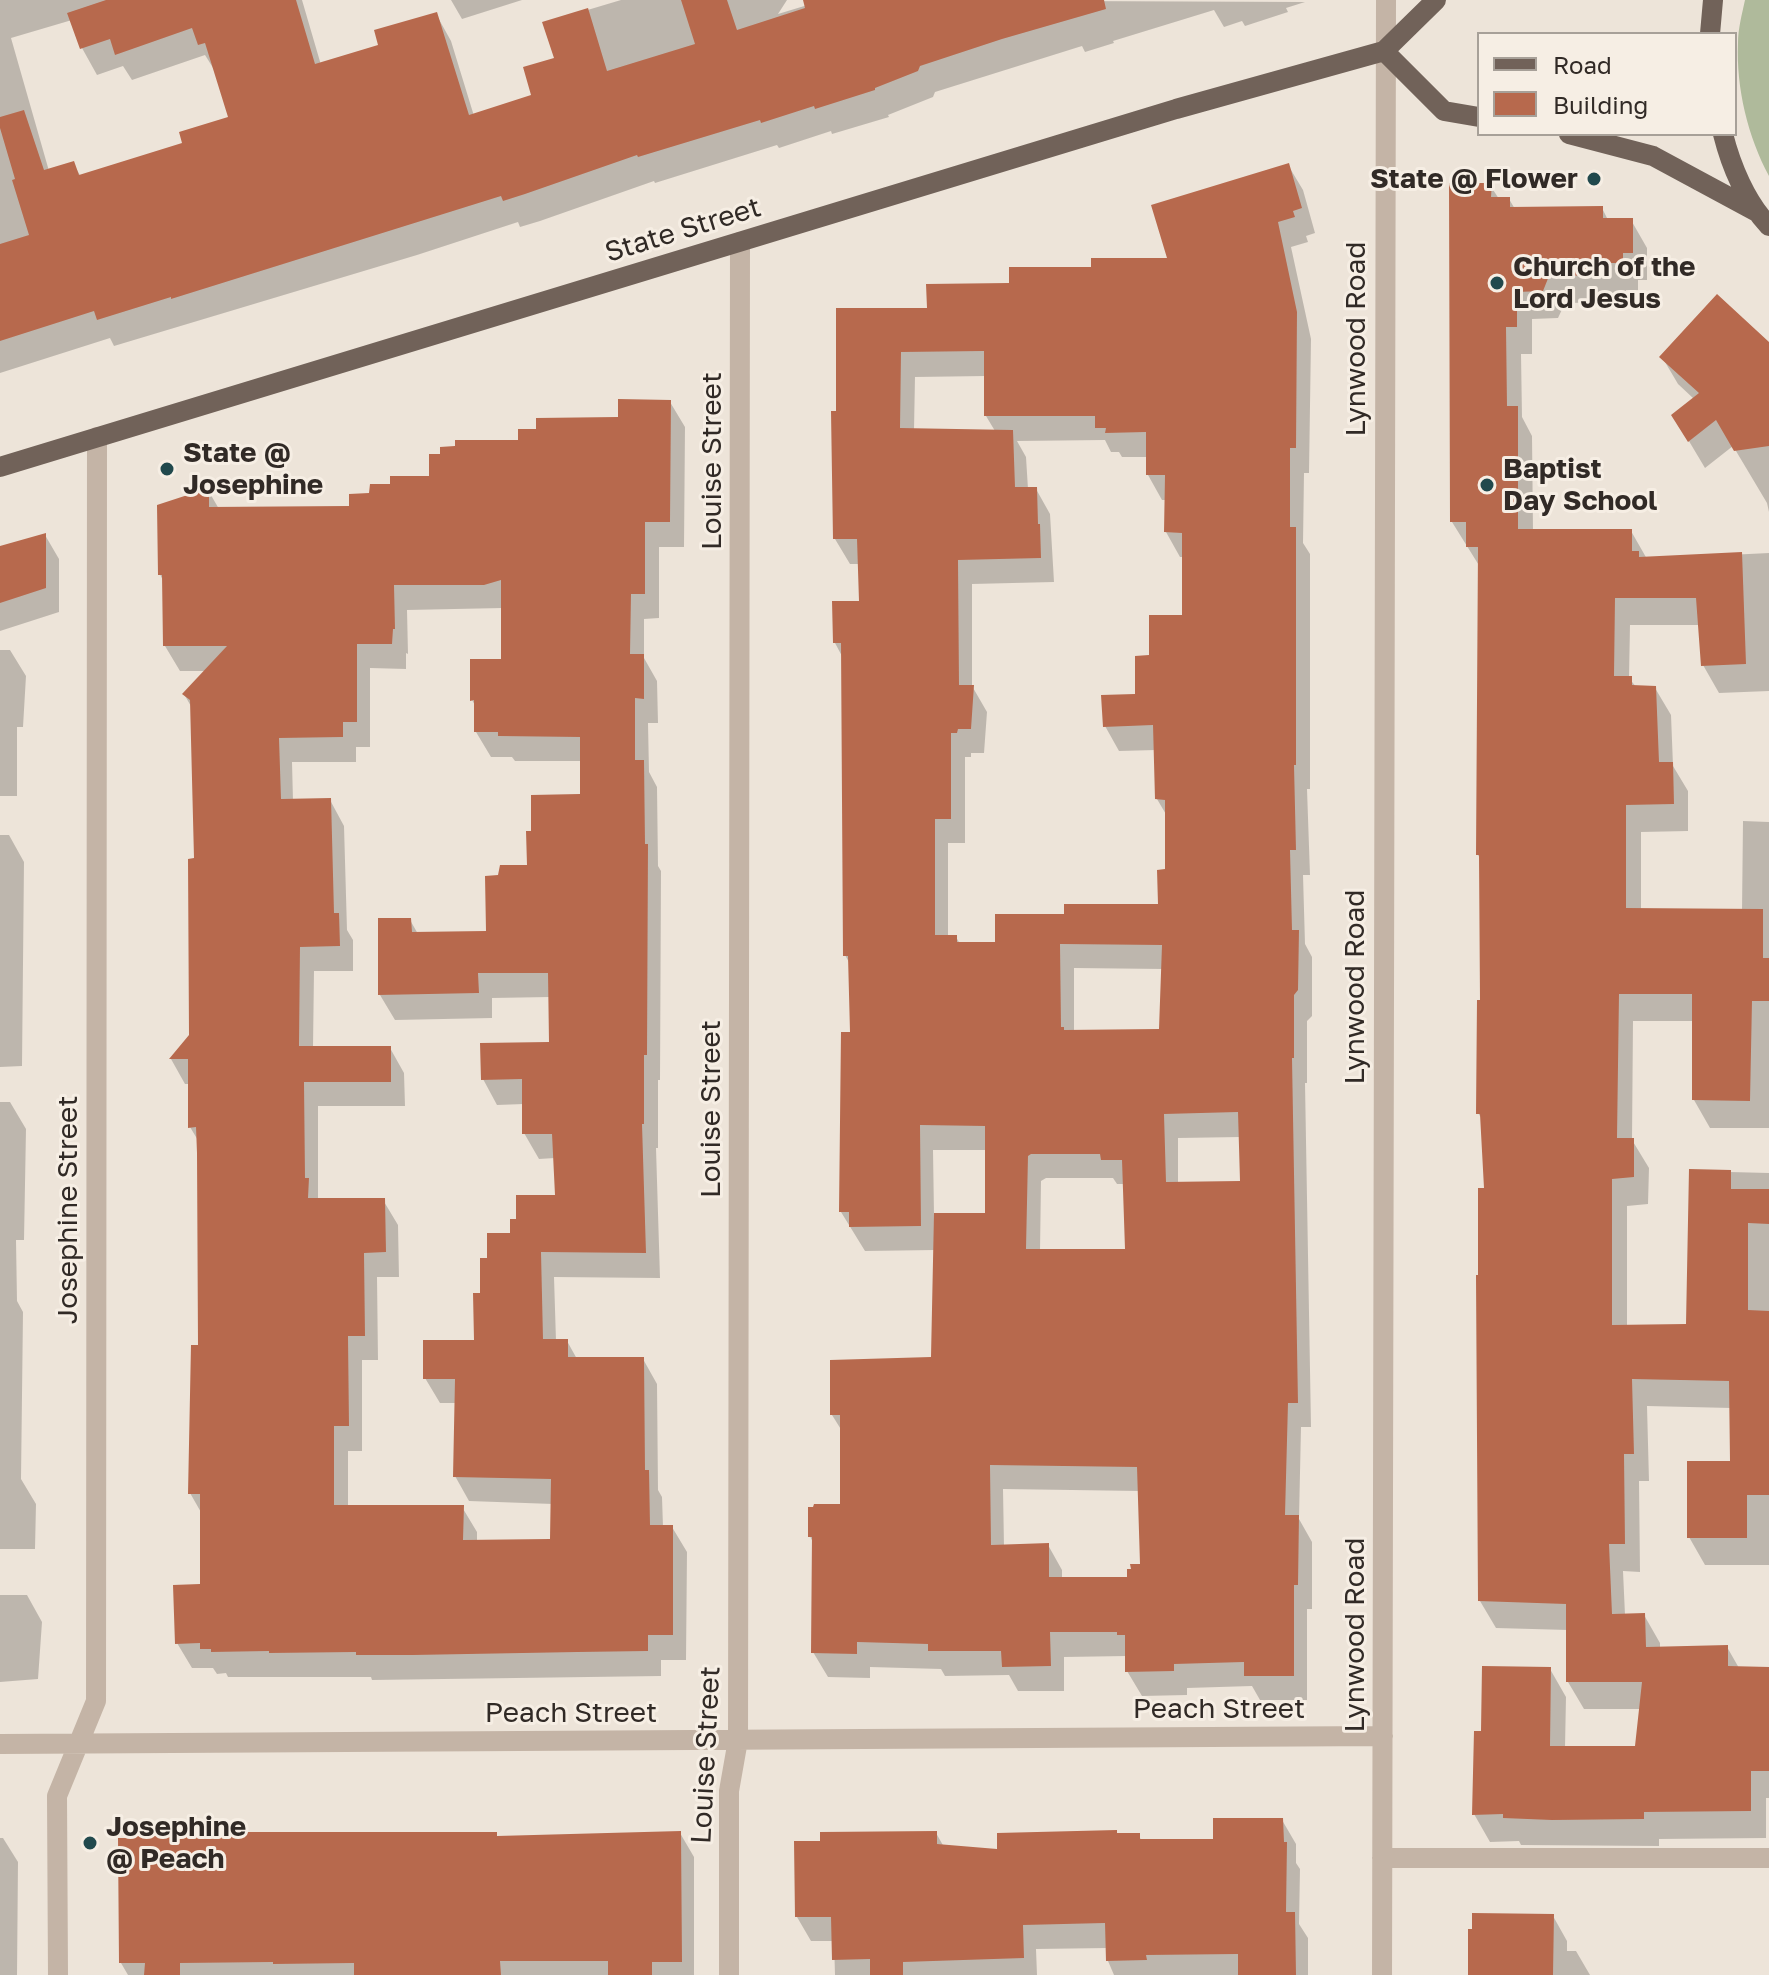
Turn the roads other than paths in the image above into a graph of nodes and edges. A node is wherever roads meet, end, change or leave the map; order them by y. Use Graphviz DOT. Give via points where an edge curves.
graph roads {
  1 [pos="1386,0"];
  2 [pos="1436,0"];
  3 [pos="1713,0"];
  4 [pos="1710,32"];
  5 [pos="1384,51"];
  6 [pos="1477,117"];
  7 [pos="1577,136"];
  8 [pos="1724,136"];
  9 [pos="1762,219"];
  10 [pos="740,242"];
  11 [pos="97,437"];
  12 [pos="0,467"];
  13 [pos="1383,1736"];
  14 [pos="738,1740"];
  15 [pos="0,1744"];
  16 [pos="76,1744"];
  17 [pos="1382,1858"];
  18 [pos="1769,1858"];
  19 [pos="58,1975"];
  20 [pos="729,1975"];
  21 [pos="1382,1975"];
  1 -- 5 [label="street, Lynwood Road"];
  2 -- 5 [label="main road, State Street"];
  3 -- 4 [label="main road"];
  5 -- 6 [label="main road" via="1444,111"];
  5 -- 10 [label="main road, State Street"];
  5 -- 13 [label="street, Lynwood Road"];
  7 -- 9 [label="main road" via="1653,156"];
  8 -- 9 [label="main road"];
  10 -- 11 [label="main road, State Street"];
  10 -- 14 [label="street, Louise Street"];
  11 -- 12 [label="main road, State Street"];
  11 -- 16 [label="street, Josephine Street" via="96,1701"];
  13 -- 14 [label="street, Peach Street"];
  13 -- 17 [label="street, Lynwood Road"];
  14 -- 16 [label="street, Peach Street"];
  14 -- 20 [label="street, Louise Street" via="729,1791"];
  15 -- 16 [label="street, Peach Street"];
  16 -- 19 [label="street, Josephine Street" via="57,1796"];
  17 -- 18 [label="street"];
  17 -- 21 [label="street, Lynwood Road"];
}
